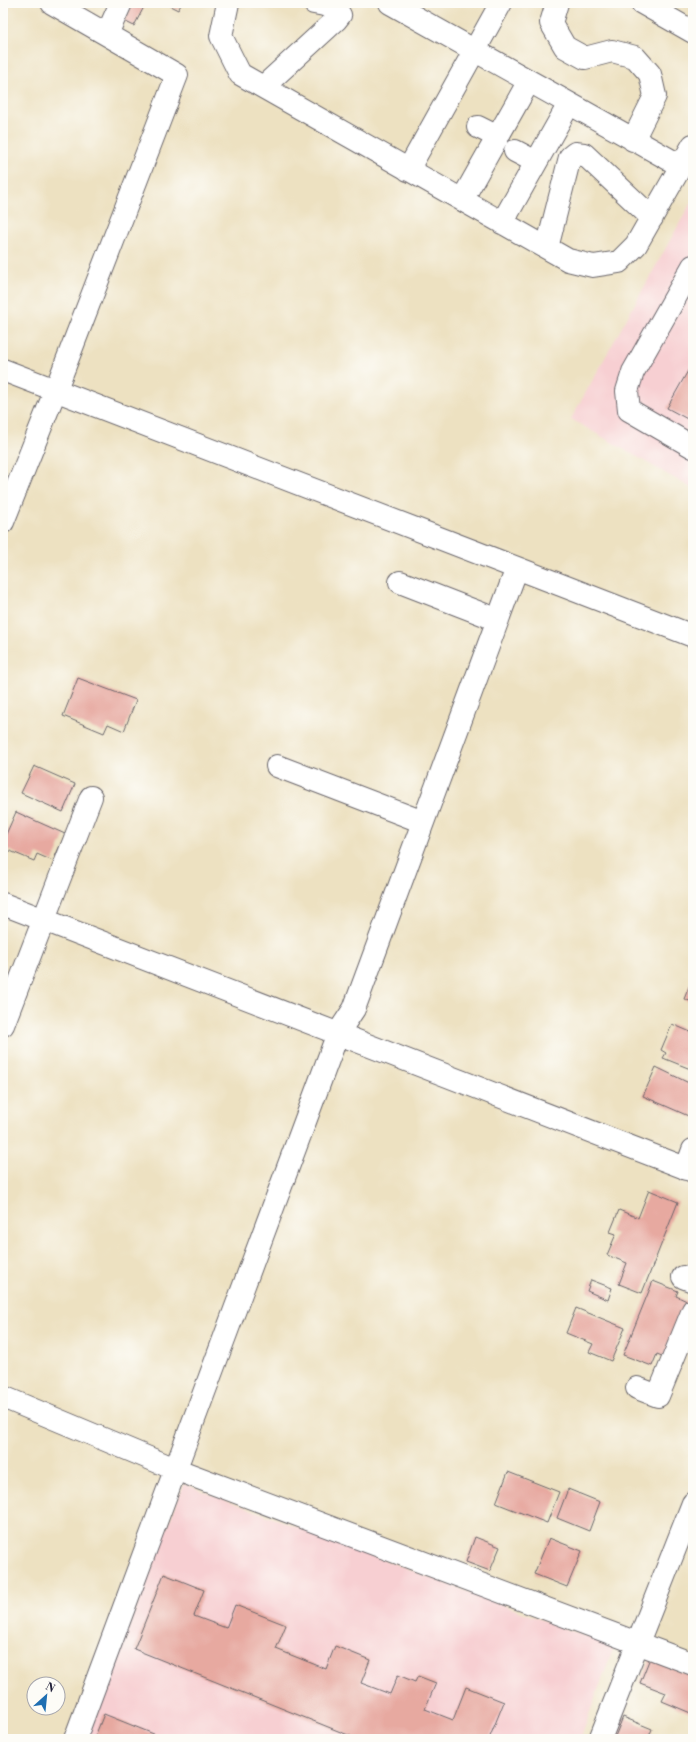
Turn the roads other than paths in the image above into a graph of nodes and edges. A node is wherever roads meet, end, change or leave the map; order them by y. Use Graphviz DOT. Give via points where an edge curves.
graph roads {
  1 [pos="52,3"];
  2 [pos="121,3"];
  3 [pos="228,3"];
  4 [pos="314,3"];
  5 [pos="390,3"];
  6 [pos="501,3"];
  7 [pos="557,3"];
  8 [pos="653,6"];
  9 [pos="693,31"];
  10 [pos="107,34"];
  11 [pos="474,50"];
  12 [pos="529,81"];
  13 [pos="263,87"];
  14 [pos="570,104"];
  15 [pos="478,127"];
  16 [pos="498,137"];
  17 [pos="633,140"];
  18 [pos="693,145"];
  19 [pos="515,151"];
  20 [pos="536,162"];
  21 [pos="681,166"];
  22 [pos="408,170"];
  23 [pos="462,200"];
  24 [pos="652,218"];
  25 [pos="502,223"];
  26 [pos="547,248"];
  27 [pos="693,266"];
  28 [pos="3,370"];
  29 [pos="56,389"];
  30 [pos="693,447"];
  31 [pos="3,522"];
  32 [pos="517,568"];
  33 [pos="400,582"];
  34 [pos="498,620"];
  35 [pos="693,636"];
  36 [pos="277,766"];
  37 [pos="92,797"];
  38 [pos="423,822"];
  39 [pos="3,904"];
  40 [pos="44,920"];
  41 [pos="3,1025"];
  42 [pos="338,1033"];
  43 [pos="691,1163"];
  44 [pos="693,1310"];
  45 [pos="637,1388"];
  46 [pos="3,1397"];
  47 [pos="175,1469"];
  48 [pos="693,1503"];
  49 [pos="638,1644"];
  50 [pos="693,1664"];
  51 [pos="75,1739"];
  52 [pos="600,1739"];
  1 -- 10 [label="street"];
  2 -- 10 [label="street"];
  3 -- 13 [label="street" via="221,36 240,74"];
  4 -- 13 [label="street" via="335,8 340,15"];
  5 -- 11 [label="street"];
  6 -- 11 [label="street"];
  7 -- 17 [label="street" via="551,23 565,47 585,58 612,52 635,57 650,74 655,96"];
  8 -- 9 [label="street"];
  10 -- 29 [label="street" via="177,75"];
  11 -- 12 [label="street"];
  11 -- 22 [label="street"];
  12 -- 14 [label="street"];
  12 -- 16 [label="street"];
  13 -- 22 [label="street"];
  14 -- 17 [label="street"];
  14 -- 20 [label="street"];
  15 -- 16 [label="street"];
  16 -- 23 [label="street"];
  17 -- 21 [label="street"];
  18 -- 21 [label="street"];
  19 -- 20 [label="street"];
  20 -- 25 [label="street"];
  21 -- 24 [label="street"];
  22 -- 23 [label="street"];
  23 -- 25 [label="street"];
  24 -- 26 [label="street" via="636,245 620,262 593,266 568,260"];
  24 -- 26 [label="street" via="584,154 576,153 570,157"];
  25 -- 26 [label="street"];
  27 -- 30 [label="street" via="633,372 627,392 629,410"];
  28 -- 29 [label="street"];
  29 -- 31 [label="street"];
  29 -- 32 [label="street"];
  32 -- 34 [label="street"];
  32 -- 35 [label="street"];
  33 -- 34 [label="street"];
  34 -- 38 [label="street"];
  36 -- 38 [label="street"];
  37 -- 40 [label="street"];
  38 -- 42 [label="street" via="354,1009"];
  39 -- 40 [label="street"];
  40 -- 41 [label="street"];
  40 -- 42 [label="street"];
  42 -- 43 [label="street"];
  42 -- 47 [label="street"];
  44 -- 45 [label="street" via="658,1396"];
  46 -- 47 [label="street"];
  47 -- 49 [label="street"];
  47 -- 51 [label="street"];
  48 -- 49 [label="street"];
  49 -- 50 [label="street"];
  49 -- 52 [label="street"];
}
